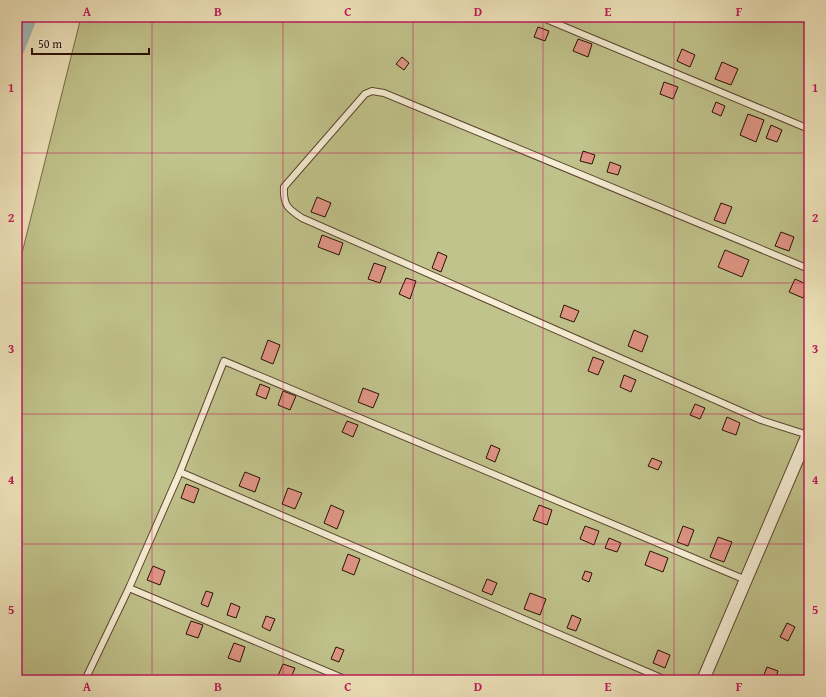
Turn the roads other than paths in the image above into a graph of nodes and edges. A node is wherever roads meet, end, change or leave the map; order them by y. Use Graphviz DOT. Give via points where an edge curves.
graph roads {
  1 [pos="541,17"];
  2 [pos="809,129"];
  3 [pos="809,269"];
  4 [pos="808,434"];
  5 [pos="180,472"];
  6 [pos="746,580"];
  7 [pos="128,588"];
  8 [pos="85,680"];
  9 [pos="347,680"];
  10 [pos="666,680"];
  11 [pos="703,680"];
  1 -- 2 [label="lane"];
  3 -- 4 [label="lane" via="384,93 372,91 365,94 284,188 283,197 290,210 302,218 761,420"];
  4 -- 6 [label="street"];
  5 -- 6 [label="lane" via="224,361"];
  5 -- 7 [label="lane"];
  5 -- 10 [label="lane"];
  6 -- 11 [label="street"];
  7 -- 8 [label="lane"];
  7 -- 9 [label="lane"];
}
